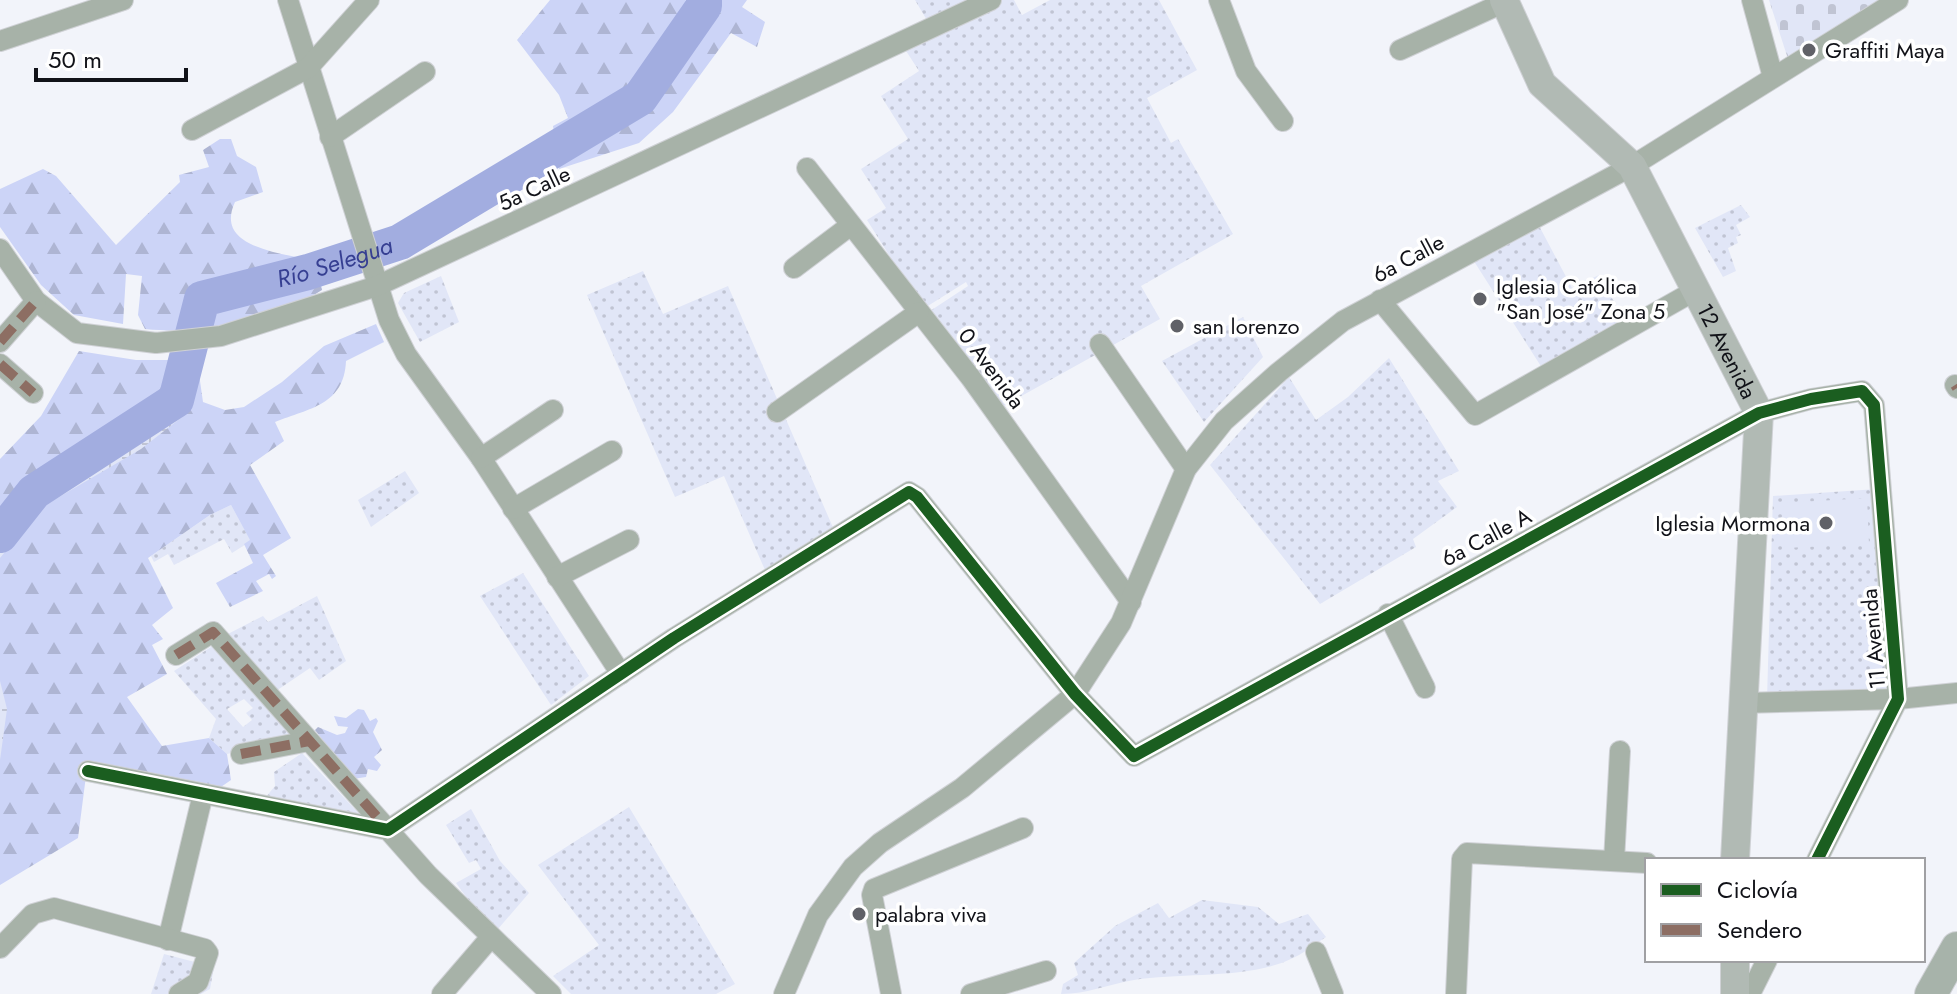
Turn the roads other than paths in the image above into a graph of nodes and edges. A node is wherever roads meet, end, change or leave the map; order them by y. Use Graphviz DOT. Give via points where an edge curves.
graph roads {
  1 [pos="288,0"];
  2 [pos="369,0"];
  3 [pos="991,0"];
  4 [pos="1219,0"];
  5 [pos="1752,0"];
  6 [pos="1898,0"];
  7 [pos="1504,1"];
  8 [pos="113,2"];
  9 [pos="0,41"];
  10 [pos="1400,50"];
  11 [pos="308,68"];
  12 [pos="425,72"];
  13 [pos="1773,77"];
  14 [pos="1283,121"];
  15 [pos="192,130"];
  16 [pos="330,137"];
  17 [pos="1632,166"];
  18 [pos="807,168"];
  19 [pos="851,225"];
  20 [pos="0,249"];
  21 [pos="794,268"];
  22 [pos="377,286"];
  23 [pos="1696,290"];
  24 [pos="1380,300"];
  25 [pos="36,301"];
  26 [pos="919,312"];
  27 [pos="0,342"];
  28 [pos="1100,344"];
  29 [pos="0,364"];
  30 [pos="33,393"];
  31 [pos="1870,397"];
  32 [pos="553,410"];
  33 [pos="777,412"];
  34 [pos="1759,413"];
  35 [pos="612,451"];
  36 [pos="481,458"];
  37 [pos="1186,469"];
  38 [pos="513,509"];
  39 [pos="629,540"];
  40 [pos="557,577"];
  41 [pos="1131,602"];
  42 [pos="1388,614"];
  43 [pos="176,655"];
  44 [pos="621,674"];
  45 [pos="1425,688"];
  46 [pos="1957,693"];
  47 [pos="1075,694"];
  48 [pos="1898,699"];
  49 [pos="1743,703"];
  50 [pos="309,741"];
  51 [pos="1620,751"];
  52 [pos="241,754"];
  53 [pos="88,771"];
  54 [pos="203,794"];
  55 [pos="1023,828"];
  56 [pos="388,830"];
  57 [pos="1735,858"];
  58 [pos="1818,858"];
  59 [pos="1614,861"];
  60 [pos="1645,863"];
  61 [pos="491,937"];
  62 [pos="168,940"];
  63 [pos="0,948"];
  64 [pos="1957,948"];
  65 [pos="1316,952"];
  66 [pos="1735,962"];
  67 [pos="1766,962"];
  68 [pos="1046,971"];
  69 [pos="179,994"];
  70 [pos="442,994"];
  71 [pos="551,994"];
  72 [pos="784,994"];
  73 [pos="891,994"];
  74 [pos="971,994"];
  75 [pos="1333,994"];
  76 [pos="1456,994"];
  77 [pos="1735,994"];
  78 [pos="1750,994"];
  79 [pos="1931,994"];
  1 -- 11 [label="street"];
  2 -- 11 [label="street"];
  3 -- 22 [label="street, 5a Calle"];
  4 -- 14 [label="street" via="1246,71"];
  5 -- 13 [label="street"];
  6 -- 13 [label="street, 6a Calle"];
  7 -- 10 [label="street"];
  7 -- 17 [label="street, 12 Avenida" via="1542,84"];
  8 -- 9 [label="street"];
  11 -- 15 [label="street"];
  11 -- 16 [label="street"];
  12 -- 16 [label="street"];
  13 -- 17 [label="street, 6a Calle"];
  16 -- 22 [label="street"];
  17 -- 23 [label="street, 12 Avenida"];
  17 -- 24 [label="street, 6a Calle"];
  18 -- 19 [label="street, 0 Avenida"];
  19 -- 21 [label="street"];
  19 -- 26 [label="street, 0 Avenida"];
  20 -- 25 [label="street"];
  22 -- 25 [label="street, 5a Calle" via="221,336 182,343 77,333"];
  22 -- 36 [label="street" via="406,354"];
  23 -- 24 [label="street" via="1475,415"];
  23 -- 34 [label="street, 12 Avenida"];
  24 -- 37 [label="street, 6a Calle" via="1343,321 1279,372 1224,421"];
  25 -- 27 [label="street"];
  26 -- 33 [label="street"];
  26 -- 41 [label="street, 0 Avenida"];
  28 -- 37 [label="street"];
  29 -- 30 [label="street"];
  31 -- 34 [label="street, 6a Calle A" via="1862,391"];
  31 -- 48 [label="street, 11 Avenida"];
  32 -- 36 [label="street"];
  34 -- 42 [label="street, 6a Calle A"];
  34 -- 49 [label="street, 12 Avenida"];
  35 -- 38 [label="street"];
  36 -- 38 [label="street"];
  37 -- 41 [label="street, 6a Calle"];
  38 -- 40 [label="street"];
  39 -- 40 [label="street"];
  40 -- 44 [label="street"];
  41 -- 47 [label="street, 6a Calle"];
  42 -- 45 [label="street"];
  42 -- 47 [label="street, 6a Calle A" via="1134,756"];
  43 -- 50 [label="street" via="213,632"];
  44 -- 47 [label="street" via="909,492"];
  44 -- 56 [label="street"];
  46 -- 48 [label="street"];
  47 -- 72 [label="street, 6a Calle" via="962,788 853,867 818,915"];
  48 -- 49 [label="street"];
  48 -- 58 [label="street, 11 Avenida"];
  49 -- 57 [label="street, 12 Avenida"];
  50 -- 52 [label="street"];
  50 -- 56 [label="street"];
  51 -- 59 [label="street"];
  53 -- 54 [label="street"];
  54 -- 56 [label="street"];
  54 -- 62 [label="street"];
  55 -- 73 [label="street" via="874,889"];
  56 -- 61 [label="street"];
  59 -- 60 [label="street"];
  59 -- 76 [label="street" via="1467,853 1462,859"];
  61 -- 70 [label="street"];
  61 -- 71 [label="street"];
  62 -- 63 [label="street" via="44,908"];
  62 -- 69 [label="street" via="208,953 197,983"];
  64 -- 79 [label="main road"];
  65 -- 75 [label="street"];
  66 -- 77 [label="street"];
  67 -- 78 [label="street"];
  68 -- 74 [label="street"];
}
